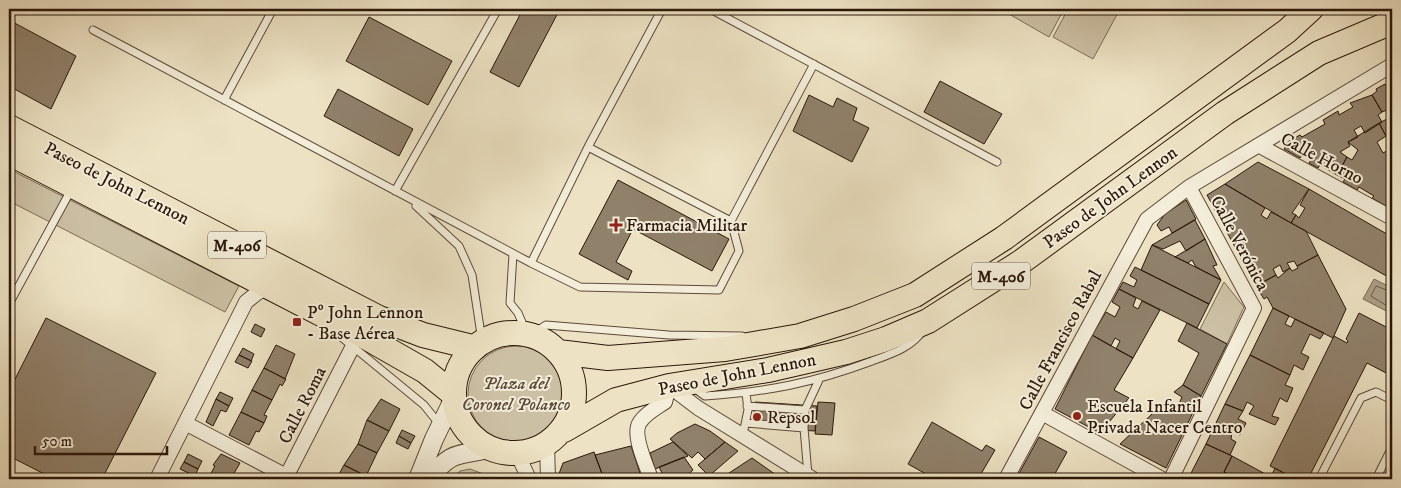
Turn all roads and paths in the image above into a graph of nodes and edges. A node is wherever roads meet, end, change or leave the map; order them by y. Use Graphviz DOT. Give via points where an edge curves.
graph roads {
  1 [pos="273,9"];
  2 [pos="498,9"];
  3 [pos="662,9"];
  4 [pos="710,9"];
  5 [pos="1311,9"];
  6 [pos="1382,9"];
  7 [pos="1392,14"];
  8 [pos="1392,22"];
  9 [pos="93,30"];
  10 [pos="814,64"];
  11 [pos="1392,65"];
  12 [pos="224,100"];
  13 [pos="9,127"];
  14 [pos="1260,146"];
  15 [pos="588,147"];
  16 [pos="9,153"];
  17 [pos="996,162"];
  18 [pos="73,186"];
  19 [pos="1189,187"];
  20 [pos="395,191"];
  21 [pos="409,198"];
  22 [pos="1392,218"];
  23 [pos="731,220"];
  24 [pos="513,254"];
  25 [pos="531,263"];
  26 [pos="270,286"];
  27 [pos="9,304"];
  28 [pos="308,307"];
  29 [pos="928,321"];
  30 [pos="529,334"];
  31 [pos="800,336"];
  32 [pos="477,344"];
  33 [pos="352,348"];
  34 [pos="558,352"];
  35 [pos="819,380"];
  36 [pos="679,384"];
  37 [pos="746,393"];
  38 [pos="452,398"];
  39 [pos="1392,400"];
  40 [pos="747,406"];
  41 [pos="805,410"];
  42 [pos="1042,414"];
  43 [pos="185,423"];
  44 [pos="440,425"];
  45 [pos="745,428"];
  46 [pos="804,428"];
  47 [pos="555,437"];
  48 [pos="1392,447"];
  49 [pos="490,449"];
  50 [pos="517,454"];
  51 [pos="288,478"];
  52 [pos="811,478"];
  53 [pos="157,479"];
  54 [pos="418,479"];
  55 [pos="428,479"];
  56 [pos="530,479"];
  57 [pos="548,479"];
  58 [pos="651,479"];
  59 [pos="1006,479"];
  60 [pos="1162,479"];
  61 [pos="1171,479"];
  62 [pos="1319,479"];
  63 [pos="1376,479"];
  1 -- 12 [label="lane"];
  2 -- 20 [label="lane"];
  3 -- 15 [label="lane"];
  4 -- 10 [label="lane"];
  5 -- 31 [label="highway, Paseo de John Lennon / M-406" via="1287,31 1004,238 915,295"];
  6 -- 7 [label="highway"];
  8 -- 29 [label="highway, Paseo de John Lennon / M-406" via="1320,52 1225,113 1021,262"];
  9 -- 12 [label="lane"];
  10 -- 17 [label="lane"];
  10 -- 23 [label="lane"];
  11 -- 14 [label="street"];
  12 -- 20 [label="lane"];
  13 -- 32 [label="highway, Paseo de John Lennon / M-406" via="379,318 423,336"];
  14 -- 19 [label="street"];
  14 -- 22 [label="street, Calle Horno"];
  15 -- 23 [label="lane"];
  15 -- 25 [label="lane"];
  16 -- 18 [label="highway, Paseo de John Lennon / M-406"];
  18 -- 26 [label="highway, Paseo de John Lennon / M-406"];
  18 -- 27 [label="lane"];
  19 -- 42 [label="street, Calle Francisco Rabal" via="1147,219"];
  19 -- 61 [label="street, Calle Verónica" via="1254,308"];
  20 -- 21 [label="lane"];
  21 -- 24 [label="lane"];
  21 -- 32 [label="lane" via="458,246 472,275"];
  23 -- 25 [label="lane" via="739,251 719,290 580,287"];
  24 -- 25 [label="lane"];
  24 -- 30 [label="lane" via="510,303"];
  26 -- 28 [label="highway, Paseo de John Lennon / M-406"];
  26 -- 43 [label="street" via="246,302"];
  28 -- 33 [label="lane"];
  28 -- 38 [label="highway, Paseo de John Lennon / M-406" via="424,371"];
  29 -- 35 [label="lane" via="917,341"];
  29 -- 36 [label="highway, Paseo de John Lennon / M-406" via="846,352 768,370"];
  30 -- 31 [label="lane" via="546,325 669,335"];
  30 -- 32 [label="highway, M-406" via="511,332"];
  30 -- 34 [label="highway, M-406"];
  31 -- 34 [label="highway, Paseo de John Lennon / M-406" via="725,350 655,356 608,358"];
  32 -- 38 [label="highway" via="457,372"];
  33 -- 44 [label="lane" via="424,405"];
  33 -- 51 [label="street, Calle Roma"];
  34 -- 47 [label="highway, M-406" via="570,368 574,406"];
  35 -- 37 [label="lane"];
  35 -- 41 [label="lane"];
  36 -- 37 [label="lane" via="705,396"];
  36 -- 45 [label="street" via="698,408"];
  36 -- 47 [label="highway, Paseo de John Lennon / M-406" via="616,400"];
  36 -- 58 [label="street" via="665,402 640,421 638,440"];
  37 -- 40 [label="lane"];
  38 -- 44 [label="street"];
  38 -- 49 [label="highway, M-406" via="460,421 471,435"];
  39 -- 62 [label="lane" via="1376,392 1361,398"];
  40 -- 41 [label="lane"];
  40 -- 45 [label="lane"];
  41 -- 46 [label="lane"];
  42 -- 59 [label="street, Calle Francisco Rabal"];
  42 -- 60 [label="street"];
  43 -- 51 [label="street"];
  43 -- 53 [label="street"];
  44 -- 54 [label="street"];
  45 -- 46 [label="lane"];
  45 -- 52 [label="street"];
  46 -- 52 [label="lane"];
  47 -- 50 [label="highway, M-406"];
  47 -- 57 [label="street"];
  48 -- 63 [label="lane"];
  49 -- 50 [label="highway, M-406"];
  49 -- 55 [label="street" via="457,454 444,460"];
  50 -- 56 [label="street"];
}
